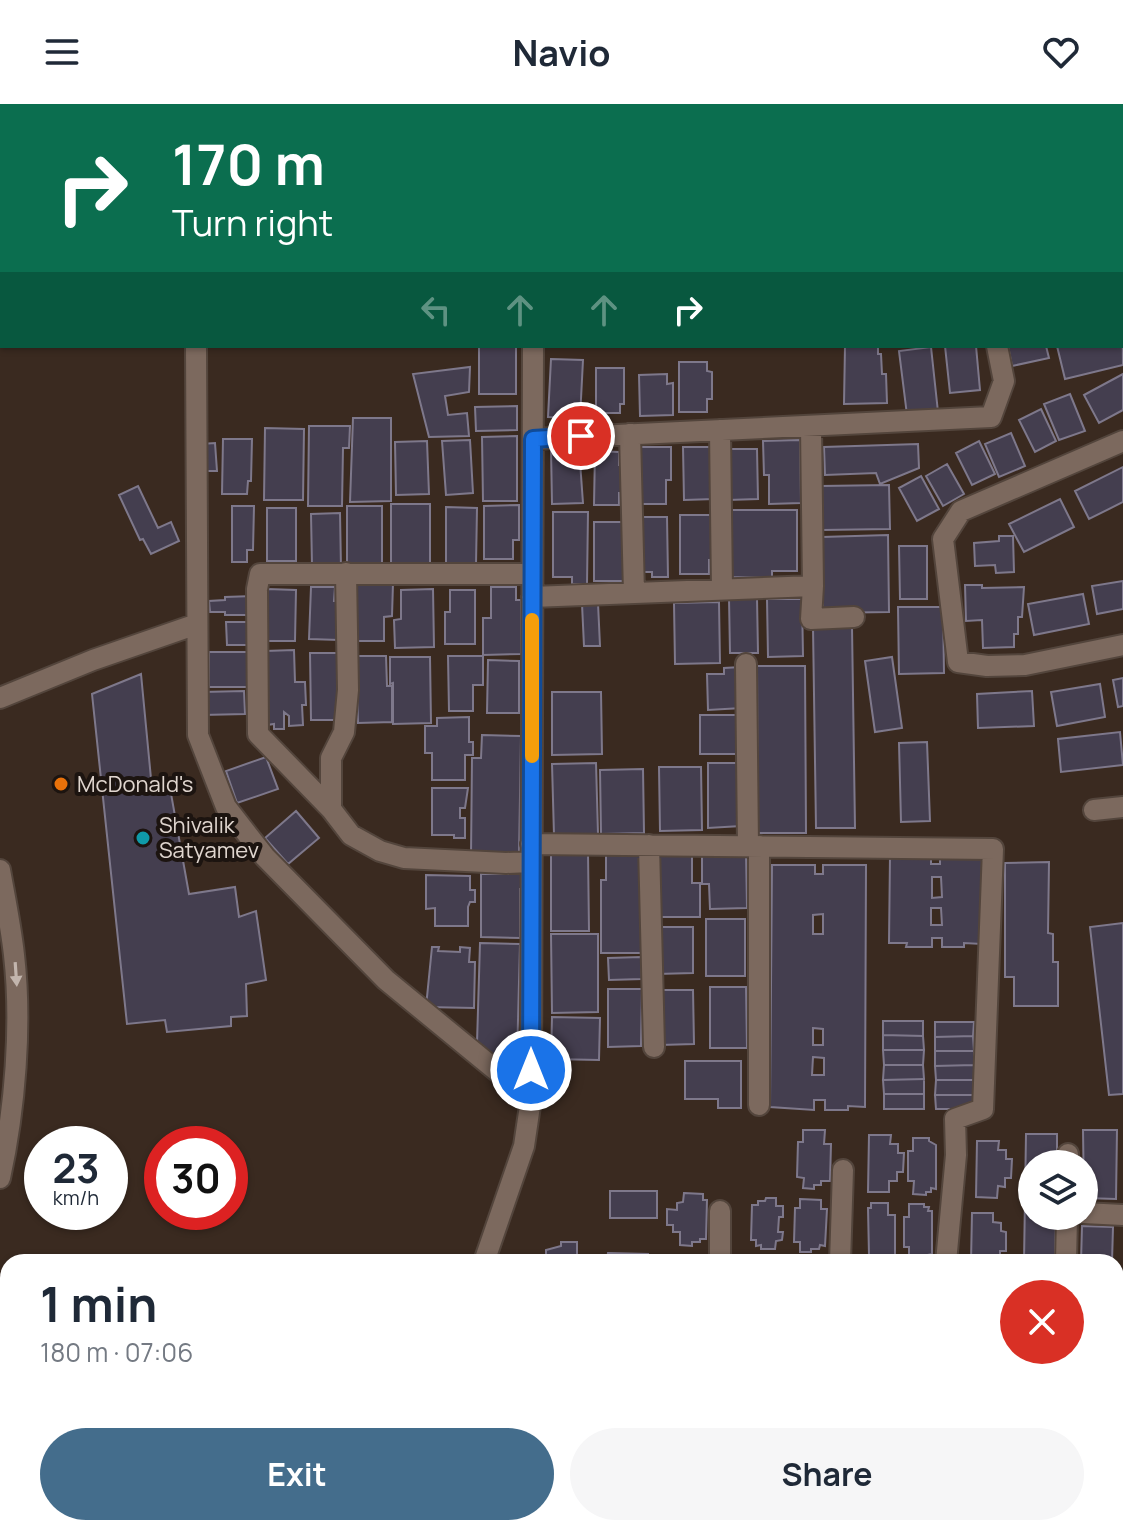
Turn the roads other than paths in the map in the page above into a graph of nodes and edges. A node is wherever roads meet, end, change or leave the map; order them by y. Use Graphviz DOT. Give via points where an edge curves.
graph roads {
  1 [pos="196,348"];
  2 [pos="533,348"];
  3 [pos="997,348"];
  4 [pos="811,427"];
  5 [pos="720,430"];
  6 [pos="630,434"];
  7 [pos="533,439"];
  8 [pos="1123,441"];
  9 [pos="346,573"];
  10 [pos="532,574"];
  11 [pos="813,586"];
  12 [pos="722,590"];
  13 [pos="634,593"];
  14 [pos="532,597"];
  15 [pos="854,617"];
  16 [pos="197,624"];
  17 [pos="1123,645"];
  18 [pos="746,664"];
  19 [pos="0,698"];
  20 [pos="1123,807"];
  21 [pos="331,809"];
  22 [pos="1094,810"];
  23 [pos="649,845"];
  24 [pos="754,846"];
  25 [pos="531,853"];
  26 [pos="0,870"];
  27 [pos="654,1047"];
  28 [pos="531,1099"];
  29 [pos="759,1105"];
  30 [pos="843,1170"];
  31 [pos="0,1178"];
  32 [pos="720,1211"];
  33 [pos="1098,1214"];
  34 [pos="1123,1215"];
  35 [pos="1067,1230"];
  36 [pos="487,1254"];
  37 [pos="720,1254"];
  38 [pos="840,1254"];
  39 [pos="947,1254"];
  40 [pos="1066,1254"];
  1 -- 16 [label="street"];
  2 -- 7 [label="street"];
  3 -- 4 [label="street" via="1004,381 991,417"];
  4 -- 5 [label="street"];
  4 -- 11 [label="street"];
  5 -- 6 [label="street"];
  5 -- 12 [label="street"];
  6 -- 7 [label="street"];
  6 -- 13 [label="street"];
  7 -- 10 [label="street"];
  8 -- 17 [label="street" via="961,511 943,539 958,662 1025,665"];
  9 -- 10 [label="street"];
  9 -- 21 [label="street" via="348,690 344,732 331,758"];
  9 -- 21 [label="street" via="260,574 257,589 258,734"];
  10 -- 14 [label="street"];
  11 -- 12 [label="street"];
  11 -- 15 [label="street" via="811,619"];
  12 -- 13 [label="street"];
  13 -- 14 [label="street"];
  14 -- 25 [label="street"];
  16 -- 19 [label="street"];
  16 -- 28 [label="street" via="198,735 226,807 265,857 386,980"];
  18 -- 24 [label="street"];
  20 -- 22 [label="street"];
  21 -- 25 [label="street" via="351,835 404,858"];
  23 -- 24 [label="street"];
  23 -- 25 [label="street"];
  23 -- 27 [label="street"];
  24 -- 29 [label="street"];
  24 -- 39 [label="street" via="993,849 983,1109 955,1119"];
  25 -- 28 [label="street"];
  26 -- 31 [label="street, one-way" via="18,1004"];
  28 -- 36 [label="street" via="524,1146"];
  30 -- 38 [label="street"];
  32 -- 37 [label="street"];
  33 -- 34 [label="street"];
  35 -- 40 [label="street"];
}
